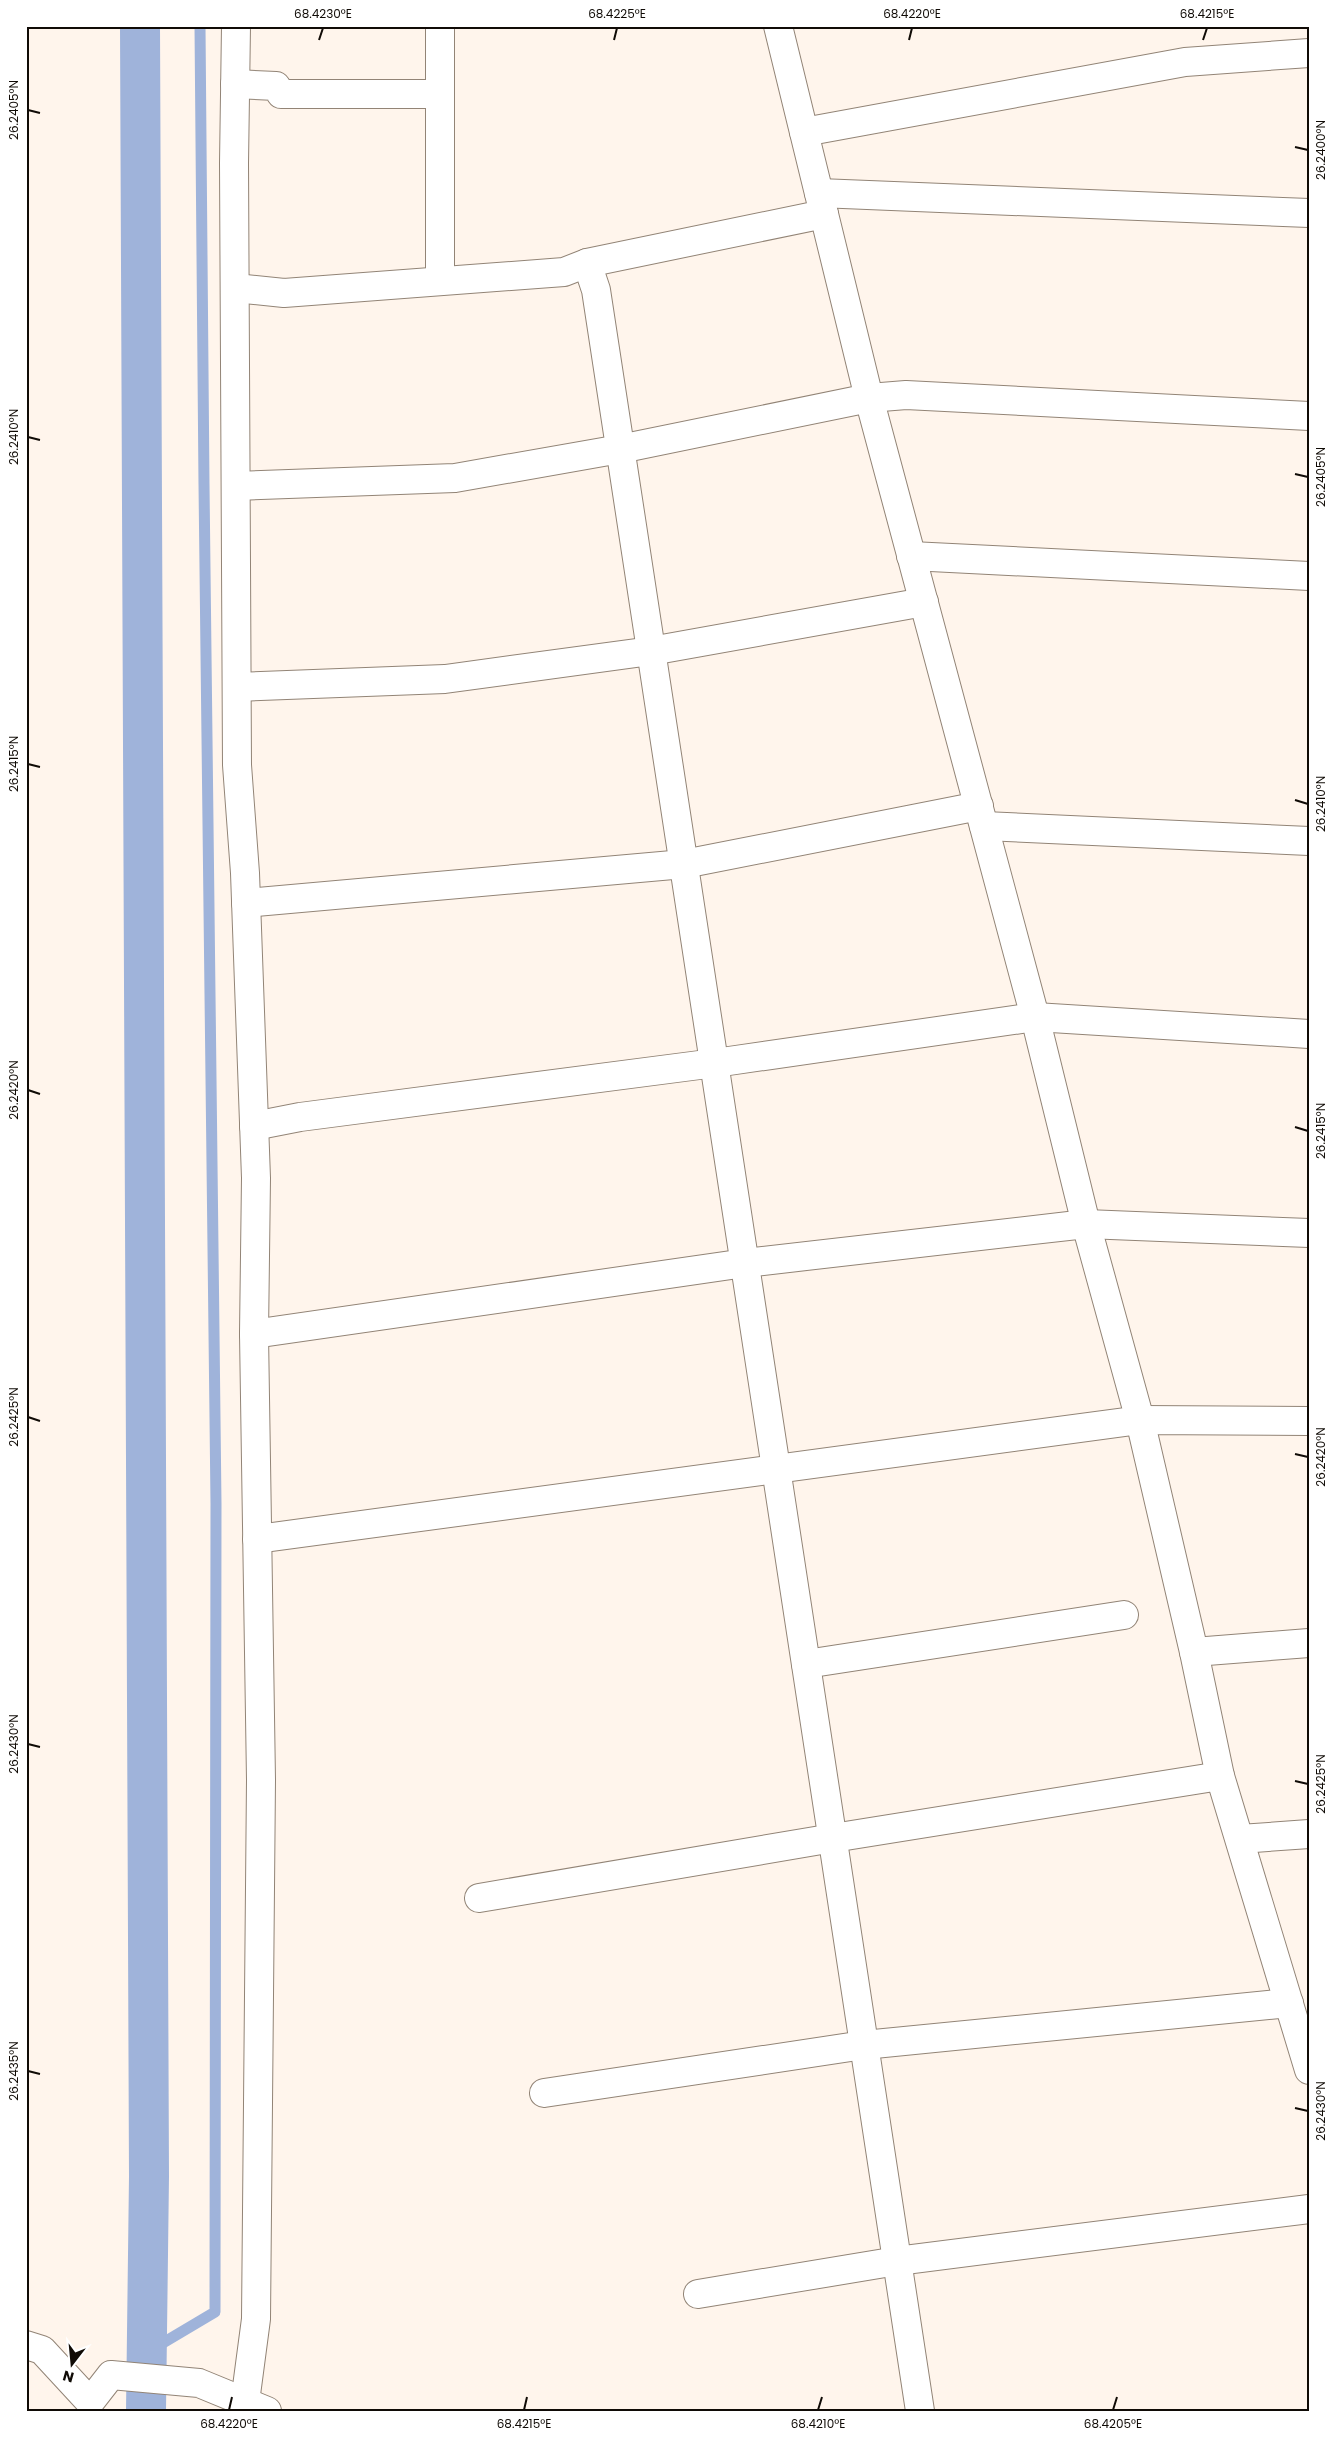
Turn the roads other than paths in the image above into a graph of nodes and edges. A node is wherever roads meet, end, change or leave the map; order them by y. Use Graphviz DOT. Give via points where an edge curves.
graph roads {
  1 [pos="236,26"];
  2 [pos="440,26"];
  3 [pos="778,26"];
  4 [pos="1309,53"];
  5 [pos="235,84"];
  6 [pos="440,94"];
  7 [pos="804,132"];
  8 [pos="822,203"];
  9 [pos="1309,213"];
  10 [pos="587,263"];
  11 [pos="440,281"];
  12 [pos="234,288"];
  13 [pos="869,398"];
  14 [pos="1309,416"];
  15 [pos="620,449"];
  16 [pos="236,486"];
  17 [pos="911,556"];
  18 [pos="1309,576"];
  19 [pos="924,602"];
  20 [pos="651,651"];
  21 [pos="237,687"];
  22 [pos="981,816"];
  23 [pos="1309,841"];
  24 [pos="684,864"];
  25 [pos="246,903"];
  26 [pos="1035,1017"];
  27 [pos="1309,1034"];
  28 [pos="715,1063"];
  29 [pos="254,1126"];
  30 [pos="1086,1224"];
  31 [pos="1309,1233"];
  32 [pos="745,1263"];
  33 [pos="254,1334"];
  34 [pos="1140,1420"];
  35 [pos="1309,1421"];
  36 [pos="776,1468"];
  37 [pos="257,1539"];
  38 [pos="1124,1615"];
  39 [pos="1309,1643"];
  40 [pos="1194,1652"];
  41 [pos="806,1664"];
  42 [pos="1220,1776"];
  43 [pos="1309,1834"];
  44 [pos="833,1838"];
  45 [pos="1240,1839"];
  46 [pos="479,1898"];
  47 [pos="1289,2003"];
  48 [pos="864,2045"];
  49 [pos="1306,2053"];
  50 [pos="544,2093"];
  51 [pos="1309,2209"];
  52 [pos="897,2261"];
  53 [pos="698,2294"];
  54 [pos="26,2345"];
  55 [pos="90,2406"];
  56 [pos="256,2406"];
  57 [pos="920,2411"];
  1 -- 5 [label="street"];
  2 -- 6 [label="street"];
  3 -- 7 [label="street"];
  4 -- 7 [label="street" via="1185,62"];
  5 -- 6 [label="street" via="276,86 280,94"];
  5 -- 12 [label="street"];
  6 -- 11 [label="street"];
  7 -- 8 [label="street"];
  8 -- 9 [label="street"];
  8 -- 10 [label="street"];
  8 -- 13 [label="street"];
  10 -- 11 [label="street" via="564,272"];
  10 -- 15 [label="street" via="596,290"];
  11 -- 12 [label="street" via="284,293"];
  12 -- 16 [label="street"];
  13 -- 14 [label="street" via="906,395"];
  13 -- 15 [label="street"];
  13 -- 17 [label="street"];
  15 -- 16 [label="street" via="455,478"];
  15 -- 20 [label="street"];
  16 -- 21 [label="street"];
  17 -- 18 [label="street"];
  17 -- 19 [label="street"];
  19 -- 20 [label="street"];
  19 -- 22 [label="street"];
  20 -- 21 [label="street" via="445,679"];
  20 -- 24 [label="street"];
  21 -- 25 [label="street" via="237,765"];
  22 -- 23 [label="street"];
  22 -- 24 [label="street"];
  22 -- 26 [label="street"];
  24 -- 25 [label="street"];
  24 -- 28 [label="street"];
  25 -- 29 [label="street"];
  26 -- 27 [label="street"];
  26 -- 28 [label="street"];
  26 -- 30 [label="street"];
  28 -- 29 [label="street" via="300,1117"];
  28 -- 32 [label="street"];
  29 -- 33 [label="street"];
  30 -- 31 [label="street"];
  30 -- 32 [label="street"];
  30 -- 34 [label="street"];
  32 -- 33 [label="street"];
  32 -- 36 [label="street"];
  33 -- 37 [label="street"];
  34 -- 35 [label="street"];
  34 -- 36 [label="street"];
  34 -- 40 [label="street"];
  36 -- 37 [label="street"];
  36 -- 41 [label="street"];
  37 -- 56 [label="street" via="261,1780"];
  38 -- 41 [label="street"];
  39 -- 40 [label="street"];
  40 -- 42 [label="street"];
  41 -- 44 [label="street"];
  42 -- 44 [label="street"];
  42 -- 45 [label="street"];
  43 -- 45 [label="street"];
  44 -- 46 [label="street"];
  44 -- 48 [label="street"];
  45 -- 47 [label="street"];
  47 -- 48 [label="street"];
  47 -- 49 [label="street"];
  48 -- 50 [label="street"];
  48 -- 52 [label="street"];
  51 -- 52 [label="street"];
  52 -- 53 [label="street"];
  52 -- 57 [label="street"];
  54 -- 55 [label="street" via="42,2350"];
  55 -- 56 [label="street" via="111,2375 199,2384"];
}
